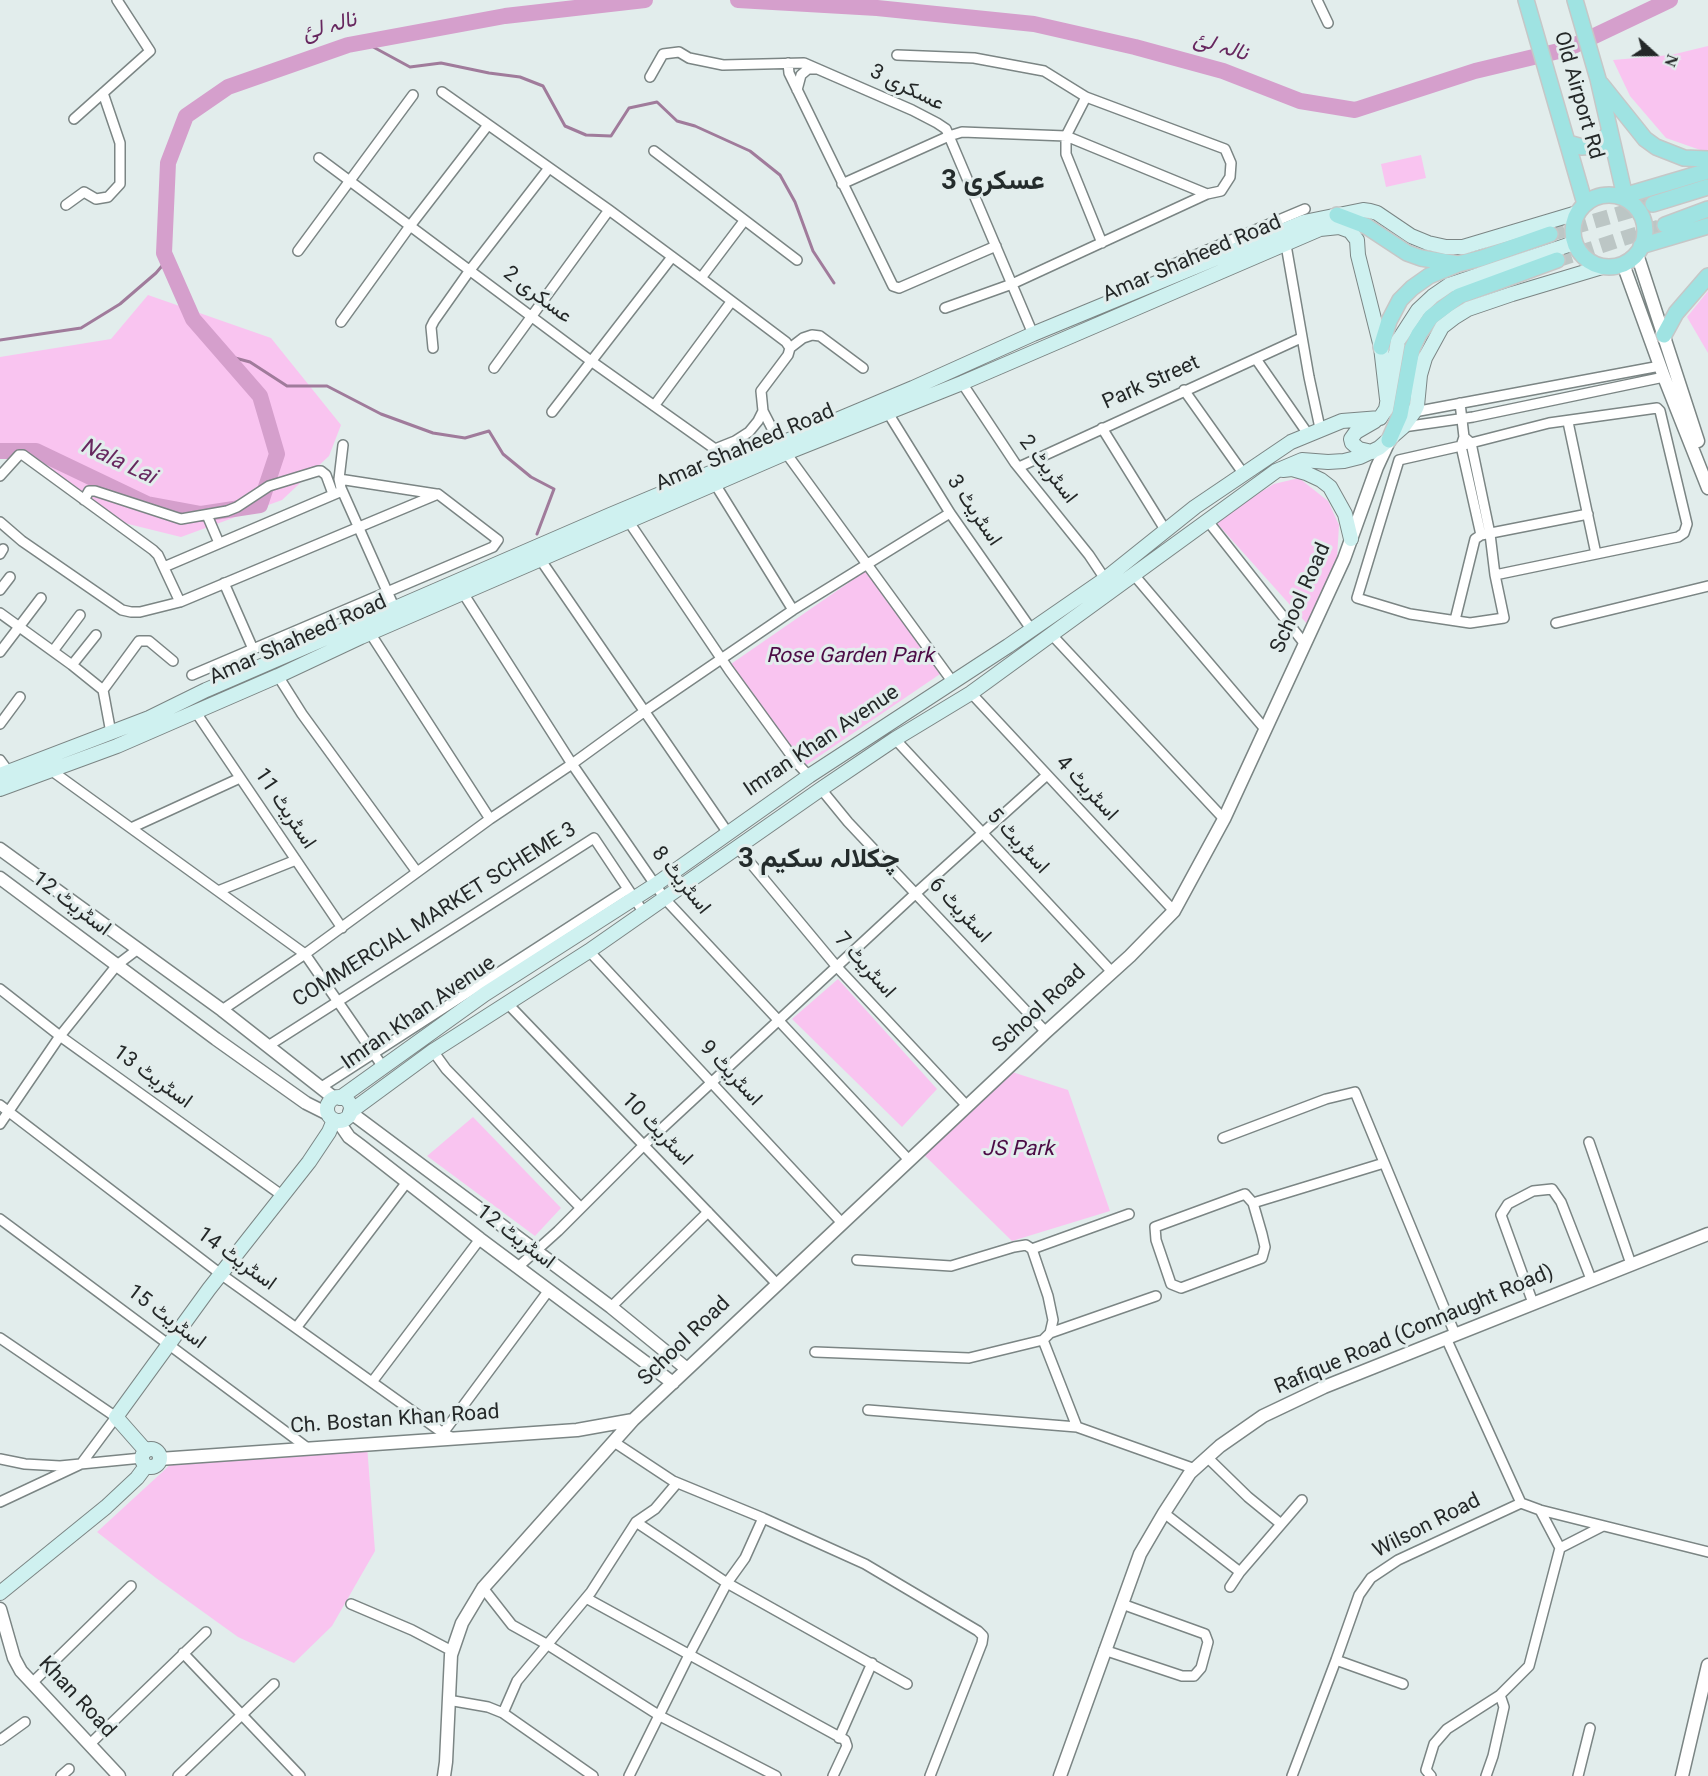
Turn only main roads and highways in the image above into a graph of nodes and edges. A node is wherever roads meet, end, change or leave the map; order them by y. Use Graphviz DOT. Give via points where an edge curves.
graph roads {
  1 [pos="1526,0"];
  2 [pos="1575,0"];
  3 [pos="1598,79"];
  4 [pos="1609,132"];
  5 [pos="1568,143"];
  6 [pos="1708,159"];
  7 [pos="1708,171"];
  8 [pos="1708,187"];
  9 [pos="1624,198"];
  10 [pos="1653,204"];
  11 [pos="1581,208"];
  12 [pos="1708,209"];
  13 [pos="1337,214"];
  14 [pos="1318,224"];
  15 [pos="1665,225"];
  16 [pos="1708,226"];
  17 [pos="1550,234"];
  18 [pos="1574,243"];
  19 [pos="1639,250"];
  20 [pos="1557,260"];
  21 [pos="1458,264"];
  22 [pos="1602,267"];
  23 [pos="1708,276"];
  24 [pos="1664,335"];
  25 [pos="1381,347"];
  26 [pos="916,394"];
  27 [pos="1388,399"];
  28 [pos="1380,418"];
  29 [pos="1389,440"];
  30 [pos="783,449"];
  31 [pos="1372,452"];
  32 [pos="1276,471"];
  33 [pos="1351,539"];
  34 [pos="460,588"];
  35 [pos="112,740"];
  36 [pos="3,769"];
  37 [pos="0,789"];
  38 [pos="337,1098"];
  39 [pos="350,1112"];
  40 [pos="333,1118"];
  41 [pos="144,1458"];
  42 [pos="159,1460"];
  43 [pos="0,1593"];
  1 -- 5 [label="main road, Old Airport Rd"];
  2 -- 3 [label="main road, Old Airport Rd"];
  3 -- 4 [label="main road, Old Airport Rd"];
  3 -- 6 [label="main road" via="1645,139 1684,158"];
  4 -- 5 [label="main road" via="1597,146"];
  4 -- 9 [label="main road, Old Airport Rd"];
  5 -- 11 [label="main road, Old Airport Rd"];
  7 -- 9 [label="main road"];
  8 -- 10 [label="main road"];
  9 -- 11 [label="main road" via="1602,195"];
  9 -- 19 [label="main road" via="1643,220 1645,229"];
  11 -- 13 [label="main road, Amar Shaheed Road" via="1463,247 1428,243 1370,211"];
  11 -- 18 [label="main road" via="1572,233"];
  12 -- 15 [label="main road"];
  13 -- 14 [label="main road, Amar Shaheed Road"];
  13 -- 21 [label="main road" via="1421,258"];
  14 -- 25 [label="main road, Amar Shaheed Road" via="1350,231 1357,240"];
  14 -- 26 [label="main road, Amar Shaheed Road" via="1286,245 962,383"];
  14 -- 26 [label="main road, Amar Shaheed Road" via="1304,222 1227,248 1033,334"];
  16 -- 19 [label="main road"];
  17 -- 21 [label="main road"];
  18 -- 22 [label="main road" via="1585,259"];
  18 -- 27 [label="main road" via="1449,285 1432,296 1398,341"];
  19 -- 22 [label="main road" via="1623,264"];
  20 -- 29 [label="main road" via="1459,296 1431,317 1412,349 1400,415"];
  21 -- 25 [label="main road" via="1429,276 1400,300"];
  22 -- 29 [label="main road, Imran Khan Avenue" via="1468,309 1442,327 1425,358 1417,406"];
  23 -- 24 [label="main road" via="1676,313"];
  25 -- 27 [label="main road, Amar Shaheed Road"];
  26 -- 30 [label="main road, Amar Shaheed Road"];
  26 -- 30 [label="main road, Amar Shaheed Road" via="888,413"];
  27 -- 28 [label="main road"];
  28 -- 31 [label="main road" via="1351,439 1359,449"];
  28 -- 38 [label="main road, Imran Khan Avenue" via="1341,421 1291,442 1195,507 1105,579 1008,646 809,776 655,885 631,893"];
  29 -- 31 [label="main road, Imran Khan Avenue"];
  30 -- 34 [label="main road, Amar Shaheed Road" via="720,470"];
  30 -- 34 [label="main road, Amar Shaheed Road" via="629,522"];
  31 -- 32 [label="main road, Imran Khan Avenue" via="1344,461 1302,460"];
  32 -- 33 [label="main road" via="1306,473 1330,487 1345,514"];
  32 -- 39 [label="main road, Imran Khan Avenue" via="971,693 820,789 589,951 433,1051"];
  34 -- 35 [label="main road, Amar Shaheed Road" via="278,676"];
  34 -- 35 [label="main road, Amar Shaheed Road" via="395,609 206,690"];
  35 -- 36 [label="main road, Amar Shaheed Road"];
  35 -- 37 [label="main road, Amar Shaheed Road" via="52,771"];
  38 -- 39 [label="main road" via="348,1102"];
  38 -- 40 [label="main road" via="329,1103"];
  39 -- 40 [label="main road" via="344,1120"];
  40 -- 41 [label="main road" via="324,1139 116,1417"];
  41 -- 42 [label="main road" via="151,1450"];
  41 -- 43 [label="main road" via="137,1478"];
}
